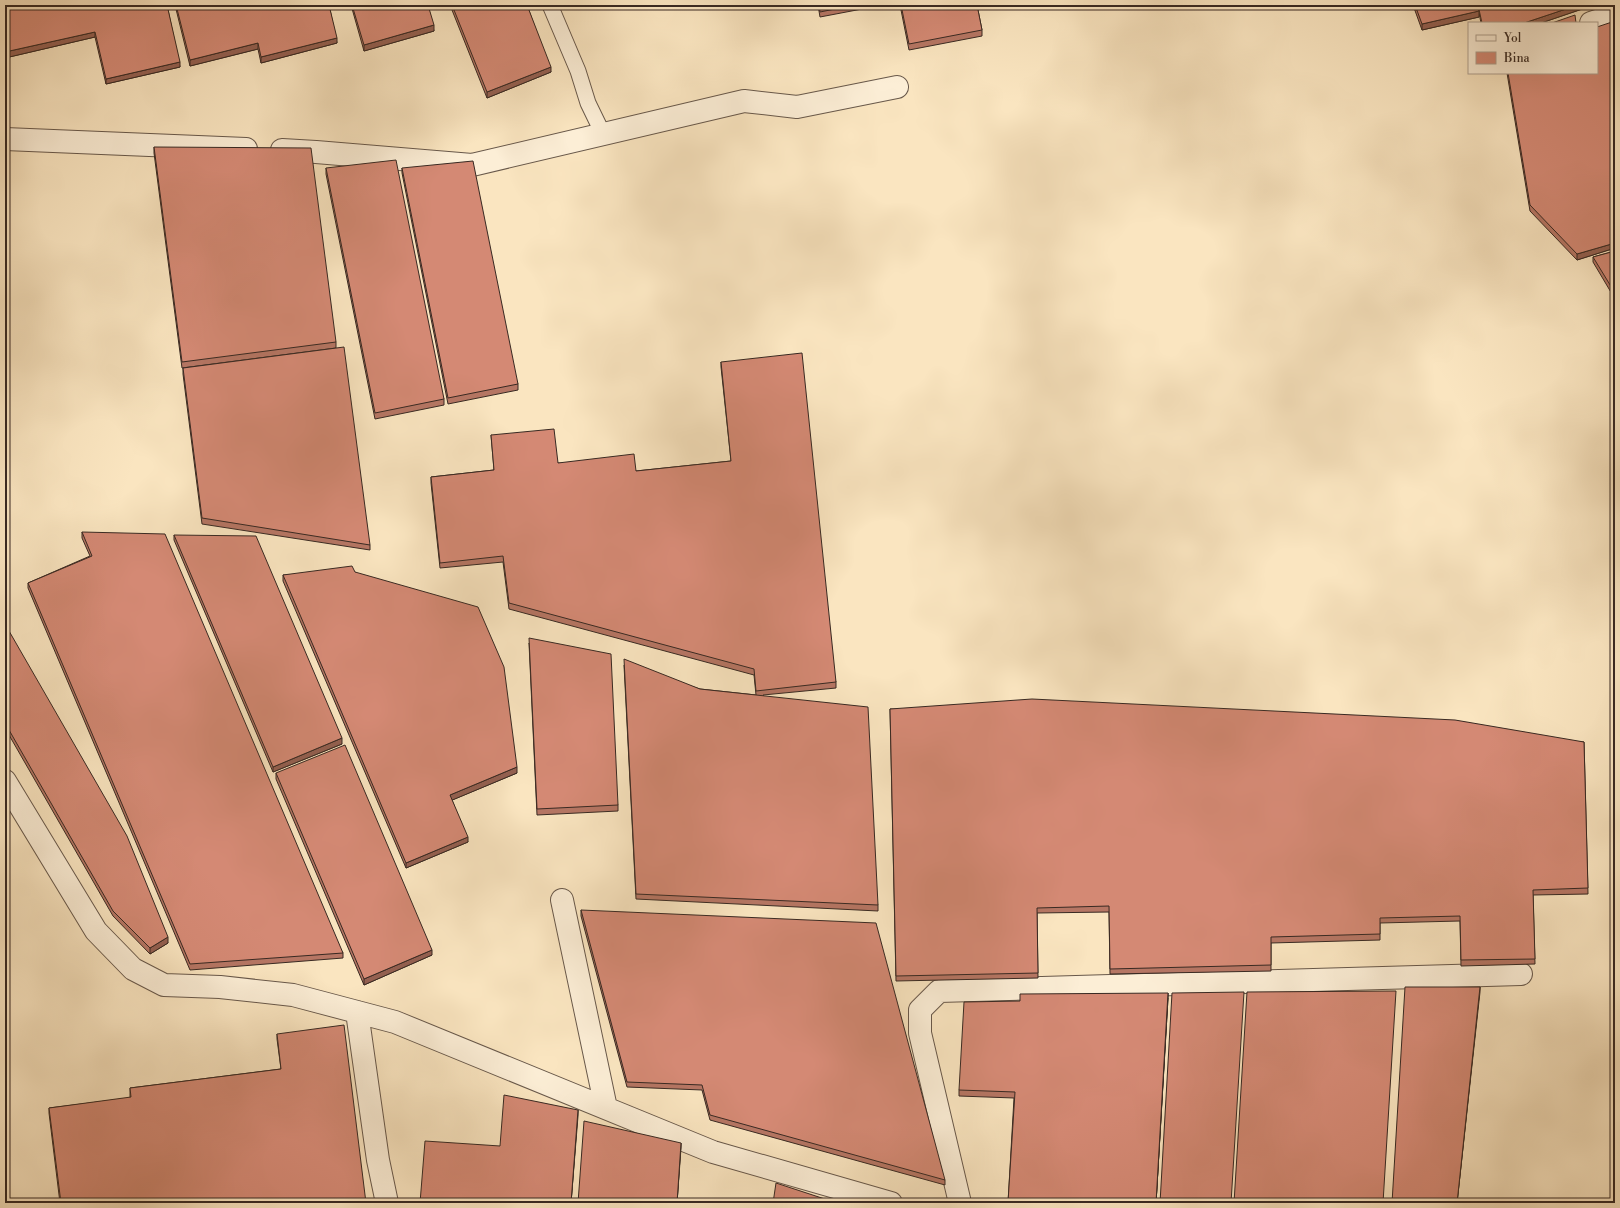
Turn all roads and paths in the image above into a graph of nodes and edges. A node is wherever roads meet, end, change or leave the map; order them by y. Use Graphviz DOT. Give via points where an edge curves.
graph roads {
  1 [pos="550,5"];
  2 [pos="1615,15"];
  3 [pos="1595,22"];
  4 [pos="897,87"];
  5 [pos="602,134"];
  6 [pos="5,139"];
  7 [pos="5,780"];
  8 [pos="562,900"];
  9 [pos="1521,974"];
  10 [pos="357,1012"];
  11 [pos="606,1108"];
  12 [pos="387,1203"];
  13 [pos="891,1203"];
  14 [pos="960,1203"];
  1 -- 5 [label="lane"];
  2 -- 3 [label="street"];
  4 -- 5 [label="street" via="797,107 744,101"];
  5 -- 6 [label="street" via="472,165 316,152"];
  7 -- 10 [label="street" via="96,931 132,969 164,985 220,987 293,995"];
  8 -- 11 [label="street"];
  9 -- 14 [label="street" via="939,991 920,1010 920,1034"];
  10 -- 11 [label="street" via="395,1022"];
  10 -- 12 [label="street" via="378,1160"];
  11 -- 13 [label="street" via="713,1152"];
}
